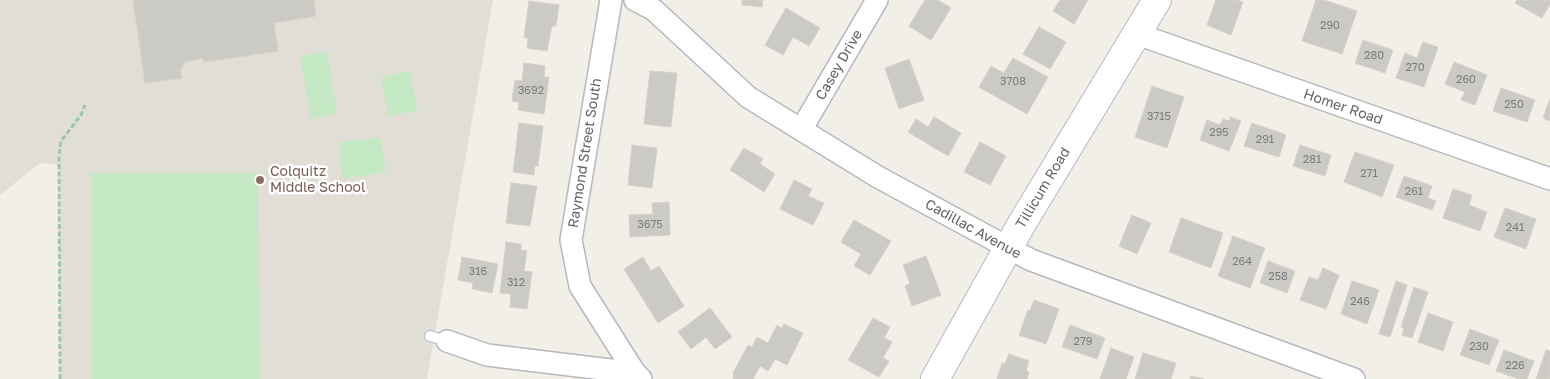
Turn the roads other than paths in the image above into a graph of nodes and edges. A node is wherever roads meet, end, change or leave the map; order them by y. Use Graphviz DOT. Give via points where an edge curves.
graph roads {
  1 [pos="611,0"];
  2 [pos="635,0"];
  3 [pos="877,0"];
  4 [pos="1157,0"];
  5 [pos="1137,34"];
  6 [pos="801,130"];
  7 [pos="1550,180"];
  8 [pos="1008,248"];
  9 [pos="438,339"];
  10 [pos="638,376"];
  11 [pos="935,379"];
  12 [pos="1354,379"];
  1 -- 10 [label="street, Raymond Street South" via="571,240 580,286"];
  2 -- 6 [label="street, Cadillac Avenue" via="654,10 748,97"];
  3 -- 6 [label="street, Casey Drive"];
  4 -- 5 [label="main road, Tillicum Road"];
  5 -- 7 [label="street, Homer Road"];
  5 -- 8 [label="main road, Tillicum Road"];
  6 -- 8 [label="street, Cadillac Avenue" via="878,177"];
  8 -- 11 [label="main road, Tillicum Road"];
  8 -- 12 [label="street, Cadillac Avenue" via="1040,265"];
  9 -- 10 [label="street" via="486,355"];
}
